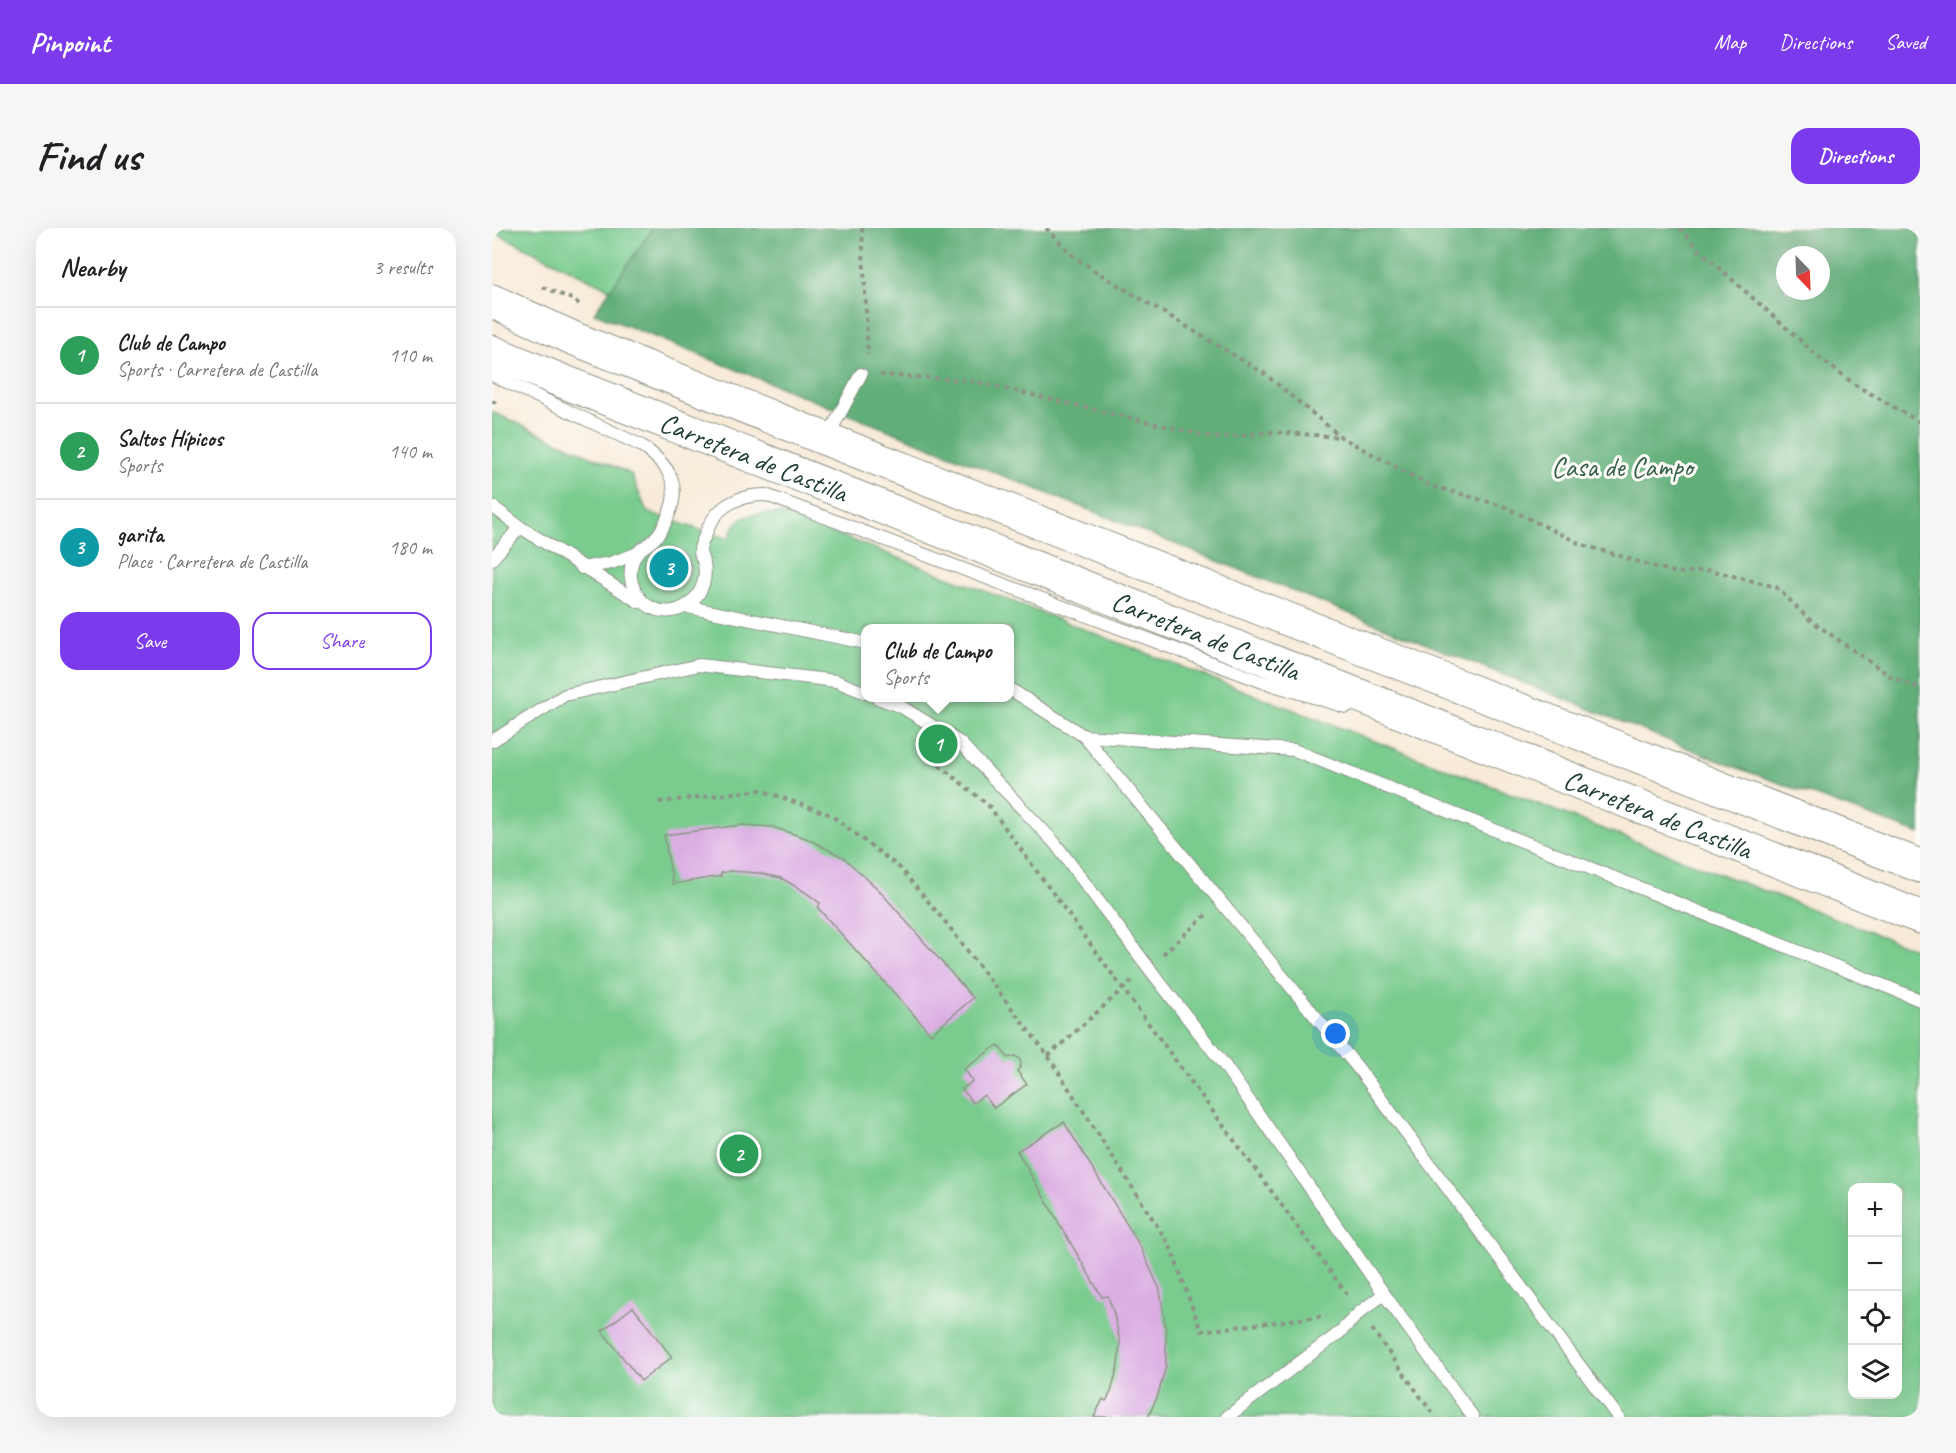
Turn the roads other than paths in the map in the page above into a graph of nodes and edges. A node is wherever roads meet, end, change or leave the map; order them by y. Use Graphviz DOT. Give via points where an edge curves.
graph roads {
  1 [pos="492,301"];
  2 [pos="492,352"];
  3 [pos="861,374"];
  4 [pos="492,375"];
  5 [pos="826,439"];
  6 [pos="492,506"];
  7 [pos="520,527"];
  8 [pos="636,554"];
  9 [pos="492,559"];
  10 [pos="582,568"];
  11 [pos="645,605"];
  12 [pos="688,607"];
  13 [pos="861,642"];
  14 [pos="861,691"];
  15 [pos="1014,692"];
  16 [pos="889,702"];
  17 [pos="1083,736"];
  18 [pos="492,741"];
  19 [pos="1503,753"];
  20 [pos="1920,866"];
  21 [pos="1920,917"];
  22 [pos="1920,1000"];
  23 [pos="1384,1294"];
  24 [pos="1227,1417"];
  25 [pos="1473,1417"];
  26 [pos="1618,1417"];
  1 -- 5 [label="highway, Carretera de Castilla" via="574,339"];
  2 -- 19 [label="highway, Carretera de Castilla"];
  3 -- 5 [label="lane"];
  4 -- 8 [label="lane" via="642,446 658,458 669,472 675,501 655,539"];
  5 -- 20 [label="highway, Carretera de Castilla"];
  6 -- 7 [label="lane"];
  7 -- 9 [label="lane"];
  7 -- 10 [label="lane"];
  8 -- 10 [label="lane"];
  8 -- 11 [label="lane" via="630,570 634,592"];
  10 -- 11 [label="lane"];
  11 -- 12 [label="lane" via="668,612"];
  12 -- 13 [label="lane"];
  12 -- 19 [label="lane" via="703,589 705,567 700,550 709,525 731,502 750,495 766,495 1260,681"];
  14 -- 18 [label="lane" via="836,681 699,665 564,695"];
  15 -- 17 [label="lane"];
  16 -- 23 [label="lane" via="959,742 1054,842 1225,1066"];
  17 -- 22 [label="lane" via="1294,750"];
  17 -- 26 [label="lane" via="1358,1068"];
  19 -- 21 [label="highway, Carretera de Castilla"];
  23 -- 24 [label="lane"];
  23 -- 25 [label="lane"];
}
